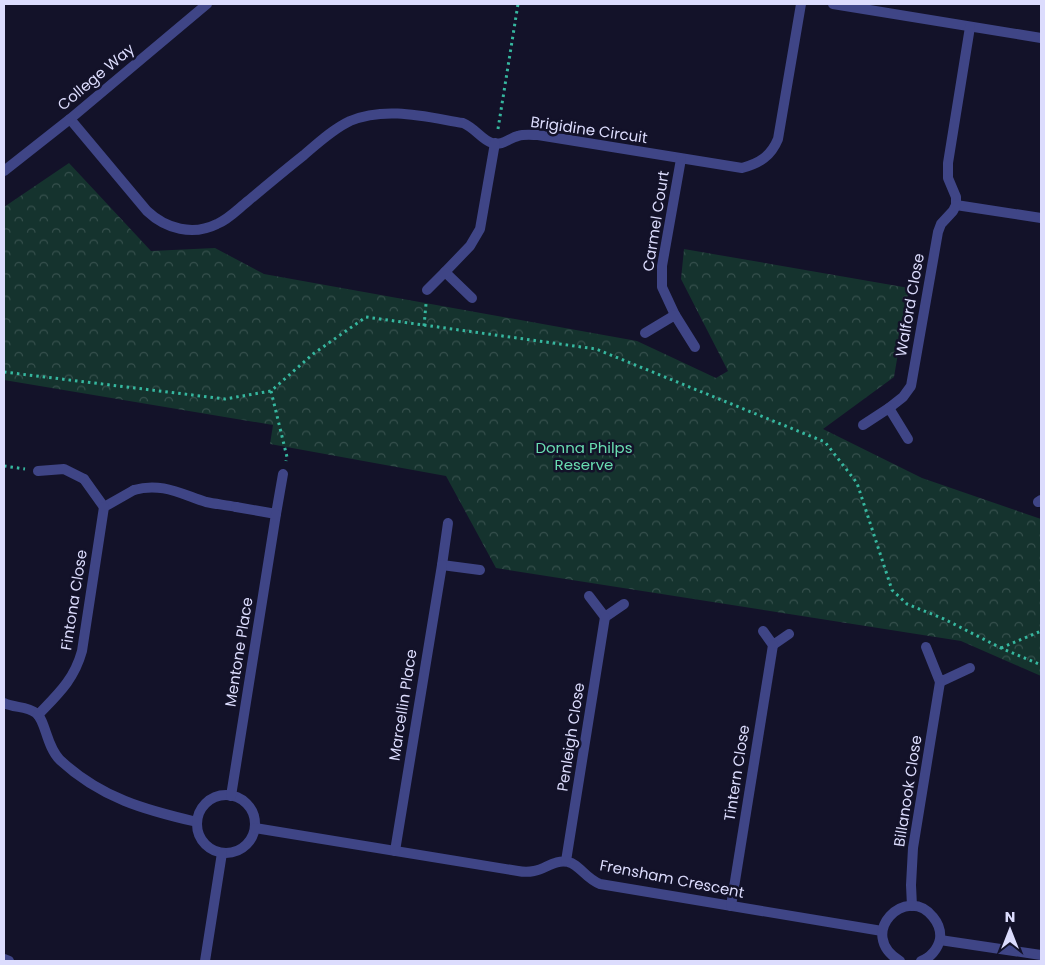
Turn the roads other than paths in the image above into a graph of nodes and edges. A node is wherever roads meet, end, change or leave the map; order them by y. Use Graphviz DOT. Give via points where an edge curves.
graph roads {
  1 [pos="207,4"];
  2 [pos="801,4"];
  3 [pos="833,4"];
  4 [pos="970,27"];
  5 [pos="1041,38"];
  6 [pos="70,119"];
  7 [pos="495,143"];
  8 [pos="681,159"];
  9 [pos="4,171"];
  10 [pos="956,205"];
  11 [pos="1041,218"];
  12 [pos="445,272"];
  13 [pos="427,290"];
  14 [pos="472,298"];
  15 [pos="676,315"];
  16 [pos="645,333"];
  17 [pos="695,347"];
  18 [pos="889,408"];
  19 [pos="863,425"];
  20 [pos="908,440"];
  21 [pos="38,471"];
  22 [pos="283,474"];
  23 [pos="104,506"];
  24 [pos="276,514"];
  25 [pos="448,523"];
  26 [pos="442,565"];
  27 [pos="480,570"];
  28 [pos="589,596"];
  29 [pos="624,604"];
  30 [pos="605,617"];
  31 [pos="763,631"];
  32 [pos="789,634"];
  33 [pos="773,646"];
  34 [pos="926,648"];
  35 [pos="970,668"];
  36 [pos="940,682"];
  37 [pos="4,703"];
  38 [pos="38,715"];
  39 [pos="231,796"];
  40 [pos="197,822"];
  41 [pos="255,828"];
  42 [pos="395,851"];
  43 [pos="222,853"];
  44 [pos="566,861"];
  45 [pos="731,906"];
  46 [pos="912,906"];
  47 [pos="882,931"];
  48 [pos="940,940"];
  49 [pos="1041,955"];
  50 [pos="4,958"];
  51 [pos="10,961"];
  52 [pos="205,961"];
  53 [pos="900,961"];
  54 [pos="921,961"];
  1 -- 6 [label="street, College Way"];
  2 -- 8 [label="street, Brigidine Circuit" via="781,128 774,149 767,157 742,168"];
  3 -- 4 [label="street"];
  4 -- 5 [label="street"];
  4 -- 10 [label="street" via="948,163 948,178"];
  6 -- 7 [label="street" via="157,220 180,229 194,230 226,220 326,136 363,117 392,113 463,124"];
  6 -- 9 [label="street, College Way"];
  7 -- 8 [label="street, Brigidine Circuit" via="520,135 538,135"];
  7 -- 12 [label="street" via="480,229 470,246"];
  8 -- 15 [label="street, Carmel Court" via="662,266 662,286"];
  10 -- 11 [label="street"];
  10 -- 18 [label="street, Walford Close" via="938,232 911,386 903,398"];
  12 -- 13 [label="street"];
  12 -- 14 [label="street"];
  15 -- 16 [label="street"];
  15 -- 17 [label="street, Carmel Court"];
  18 -- 19 [label="street, Walford Close"];
  18 -- 20 [label="street"];
  21 -- 23 [label="street" via="64,469 84,479"];
  22 -- 24 [label="street, Mentone Place"];
  23 -- 24 [label="street" via="134,490 152,486 211,503"];
  23 -- 38 [label="street, Fintona Close" via="78,665 72,677"];
  24 -- 39 [label="street, Mentone Place"];
  25 -- 26 [label="street, Marcellin Place"];
  26 -- 27 [label="street"];
  26 -- 42 [label="street, Marcellin Place"];
  28 -- 30 [label="street"];
  29 -- 30 [label="street"];
  30 -- 44 [label="street, Penleigh Close"];
  31 -- 33 [label="street"];
  32 -- 33 [label="street"];
  33 -- 45 [label="street, Tintern Close"];
  34 -- 36 [label="street"];
  35 -- 36 [label="street"];
  36 -- 46 [label="street, Billanook Close" via="916,830"];
  37 -- 38 [label="street"];
  38 -- 40 [label="street" via="53,752 88,782 123,802"];
  39 -- 40 [label="street" via="212,798"];
  39 -- 41 [label="street" via="247,804 255,819"];
  40 -- 43 [label="street" via="206,845"];
  41 -- 42 [label="street"];
  41 -- 43 [label="street" via="252,837 240,850"];
  42 -- 44 [label="street" via="526,872"];
  43 -- 52 [label="street"];
  44 -- 45 [label="street, Frensham Crescent" via="600,884"];
  45 -- 47 [label="street, Frensham Crescent"];
  46 -- 47 [label="street" via="889,915"];
  46 -- 48 [label="street" via="922,908 936,920"];
  47 -- 53 [label="street" via="886,949"];
  48 -- 49 [label="street"];
  48 -- 54 [label="street" via="932,954"];
  50 -- 51 [label="street"];
}
